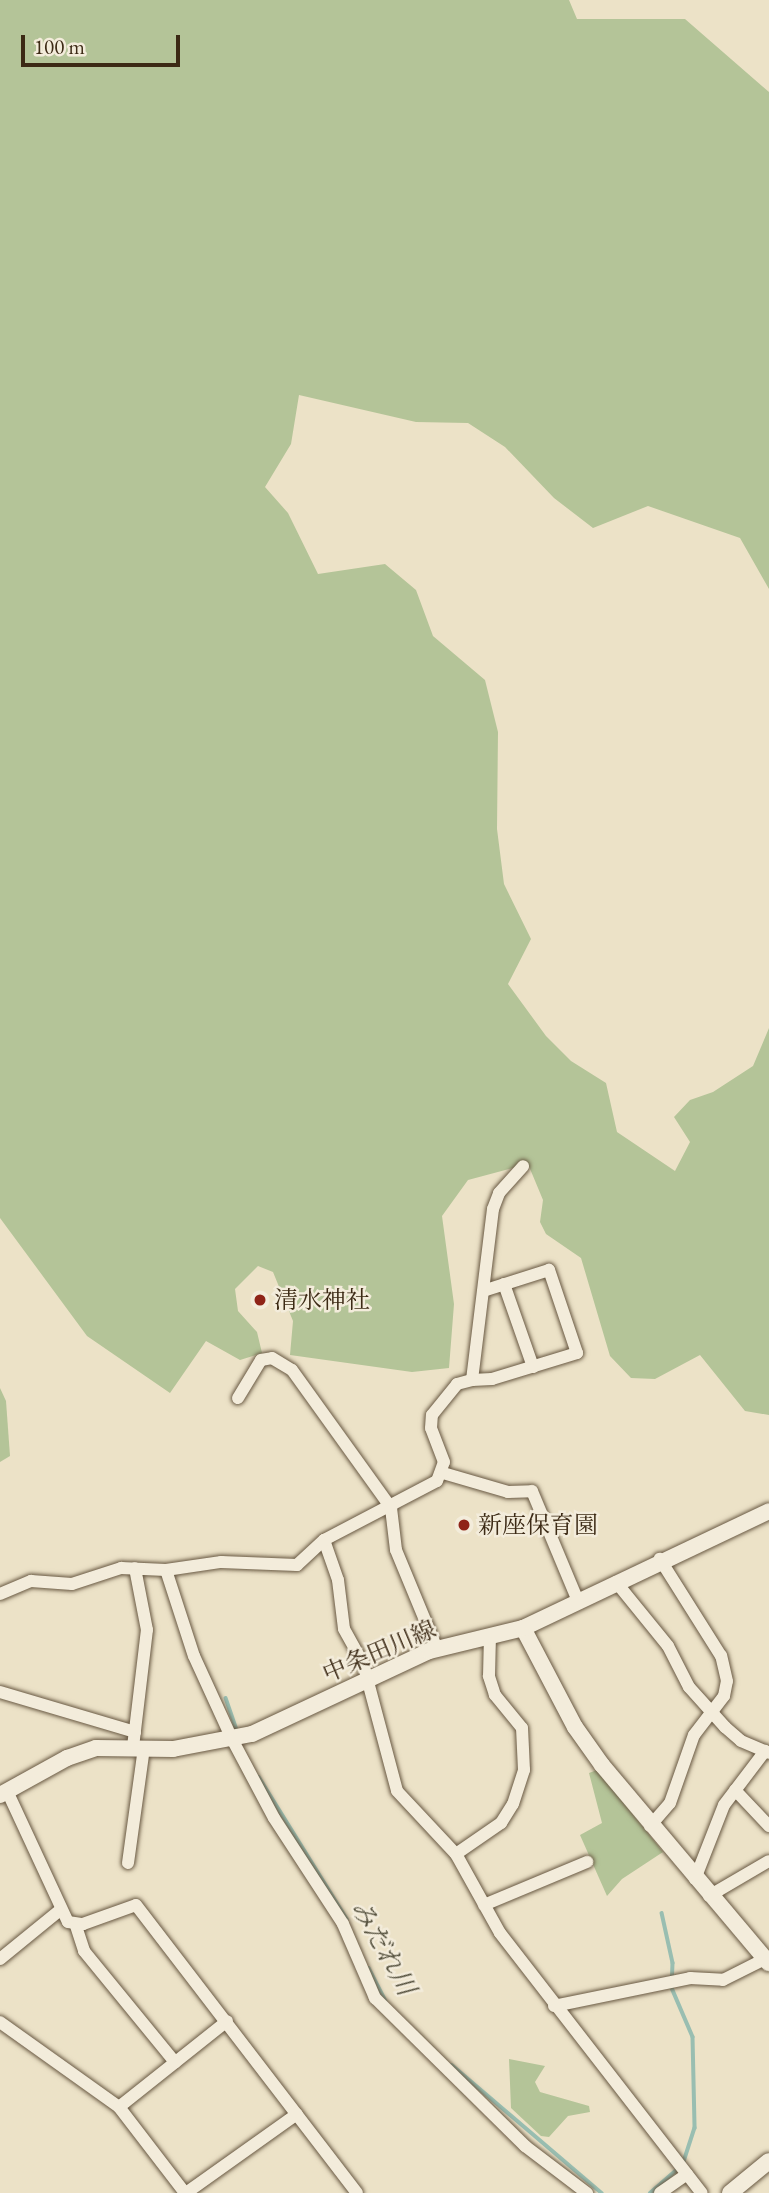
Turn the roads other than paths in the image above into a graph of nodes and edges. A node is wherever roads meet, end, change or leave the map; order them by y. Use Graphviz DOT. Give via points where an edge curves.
graph roads {
  1 [pos="523,1166"];
  2 [pos="504,1284"];
  3 [pos="486,1290"];
  4 [pos="533,1367"];
  5 [pos="472,1380"];
  6 [pos="239,1398"];
  7 [pos="443,1473"];
  8 [pos="391,1508"];
  9 [pos="769,1511"];
  10 [pos="324,1540"];
  11 [pos="660,1559"];
  12 [pos="135,1568"];
  13 [pos="166,1570"];
  14 [pos="616,1582"];
  15 [pos="0,1594"];
  16 [pos="578,1601"];
  17 [pos="523,1628"];
  18 [pos="490,1635"];
  19 [pos="437,1648"];
  20 [pos="368,1678"];
  21 [pos="0,1692"];
  22 [pos="712,1710"];
  23 [pos="232,1740"];
  24 [pos="138,1743"];
  25 [pos="767,1752"];
  26 [pos="735,1790"];
  27 [pos="4,1794"];
  28 [pos="650,1826"];
  29 [pos="769,1826"];
  30 [pos="456,1854"];
  31 [pos="769,1861"];
  32 [pos="587,1862"];
  33 [pos="128,1863"];
  34 [pos="695,1880"];
  35 [pos="709,1896"];
  36 [pos="484,1905"];
  37 [pos="60,1910"];
  38 [pos="76,1926"];
  39 [pos="0,1959"];
  40 [pos="767,1961"];
  41 [pos="554,2006"];
  42 [pos="227,2021"];
  43 [pos="0,2022"];
  44 [pos="175,2062"];
  45 [pos="119,2107"];
  46 [pos="297,2114"];
  47 [pos="769,2161"];
  48 [pos="687,2174"];
  49 [pos="186,2193"];
  50 [pos="357,2193"];
  51 [pos="587,2193"];
  52 [pos="660,2193"];
  53 [pos="702,2193"];
  54 [pos="730,2193"];
  1 -- 3 [label="street" via="499,1193 493,1209"];
  2 -- 3 [label="street"];
  2 -- 4 [label="street"];
  2 -- 4 [label="street" via="549,1270 577,1353"];
  3 -- 5 [label="street"];
  4 -- 5 [label="street"];
  5 -- 7 [label="street" via="457,1384 432,1415"];
  6 -- 8 [label="street" via="261,1360 272,1358 287,1365"];
  7 -- 8 [label="street"];
  7 -- 16 [label="street" via="508,1492 532,1491"];
  8 -- 10 [label="street"];
  8 -- 19 [label="street" via="396,1550"];
  9 -- 11 [label="main road, 中条田川線"];
  10 -- 13 [label="street" via="297,1565 221,1562"];
  10 -- 20 [label="street" via="338,1580 344,1629"];
  11 -- 14 [label="main road, 中条田川線"];
  11 -- 22 [label="street" via="721,1656 726,1688"];
  12 -- 13 [label="street"];
  12 -- 15 [label="street" via="72,1584 31,1581"];
  12 -- 24 [label="street" via="147,1630"];
  13 -- 23 [label="street" via="194,1656"];
  14 -- 16 [label="main road, 中条田川線"];
  14 -- 22 [label="street" via="668,1646 689,1687"];
  16 -- 17 [label="main road, 中条田川線"];
  17 -- 18 [label="main road, 中条田川線"];
  17 -- 28 [label="main road" via="575,1727"];
  18 -- 19 [label="main road, 中条田川線"];
  18 -- 30 [label="street" via="489,1676 495,1695 522,1728 524,1770 501,1823"];
  19 -- 20 [label="main road, 中条田川線"];
  20 -- 23 [label="main road, 中条田川線"];
  20 -- 30 [label="street" via="397,1791"];
  21 -- 24 [label="street"];
  22 -- 25 [label="street" via="741,1741"];
  22 -- 28 [label="street" via="694,1735 670,1803"];
  23 -- 24 [label="main road, 中条田川線" via="173,1749"];
  23 -- 51 [label="street" via="274,1818 343,1924 375,1998 525,2147"];
  24 -- 27 [label="main road, 中条田川線" via="96,1748 67,1758"];
  24 -- 33 [label="street"];
  25 -- 26 [label="street"];
  26 -- 29 [label="street"];
  26 -- 34 [label="street" via="724,1805"];
  27 -- 37 [label="street"];
  28 -- 34 [label="main road"];
  30 -- 36 [label="street"];
  31 -- 35 [label="street"];
  32 -- 36 [label="street"];
  34 -- 35 [label="main road"];
  35 -- 40 [label="main road"];
  36 -- 41 [label="street"];
  37 -- 38 [label="street"];
  37 -- 39 [label="street"];
  38 -- 42 [label="street" via="136,1905"];
  38 -- 44 [label="street" via="84,1951"];
  40 -- 41 [label="street" via="723,1980 690,1978"];
  41 -- 48 [label="street"];
  42 -- 44 [label="street"];
  42 -- 46 [label="street"];
  43 -- 45 [label="street"];
  44 -- 45 [label="street"];
  45 -- 49 [label="street"];
  46 -- 49 [label="street"];
  46 -- 50 [label="street"];
  47 -- 54 [label="main road"];
  48 -- 52 [label="street"];
  48 -- 53 [label="street"];
}
